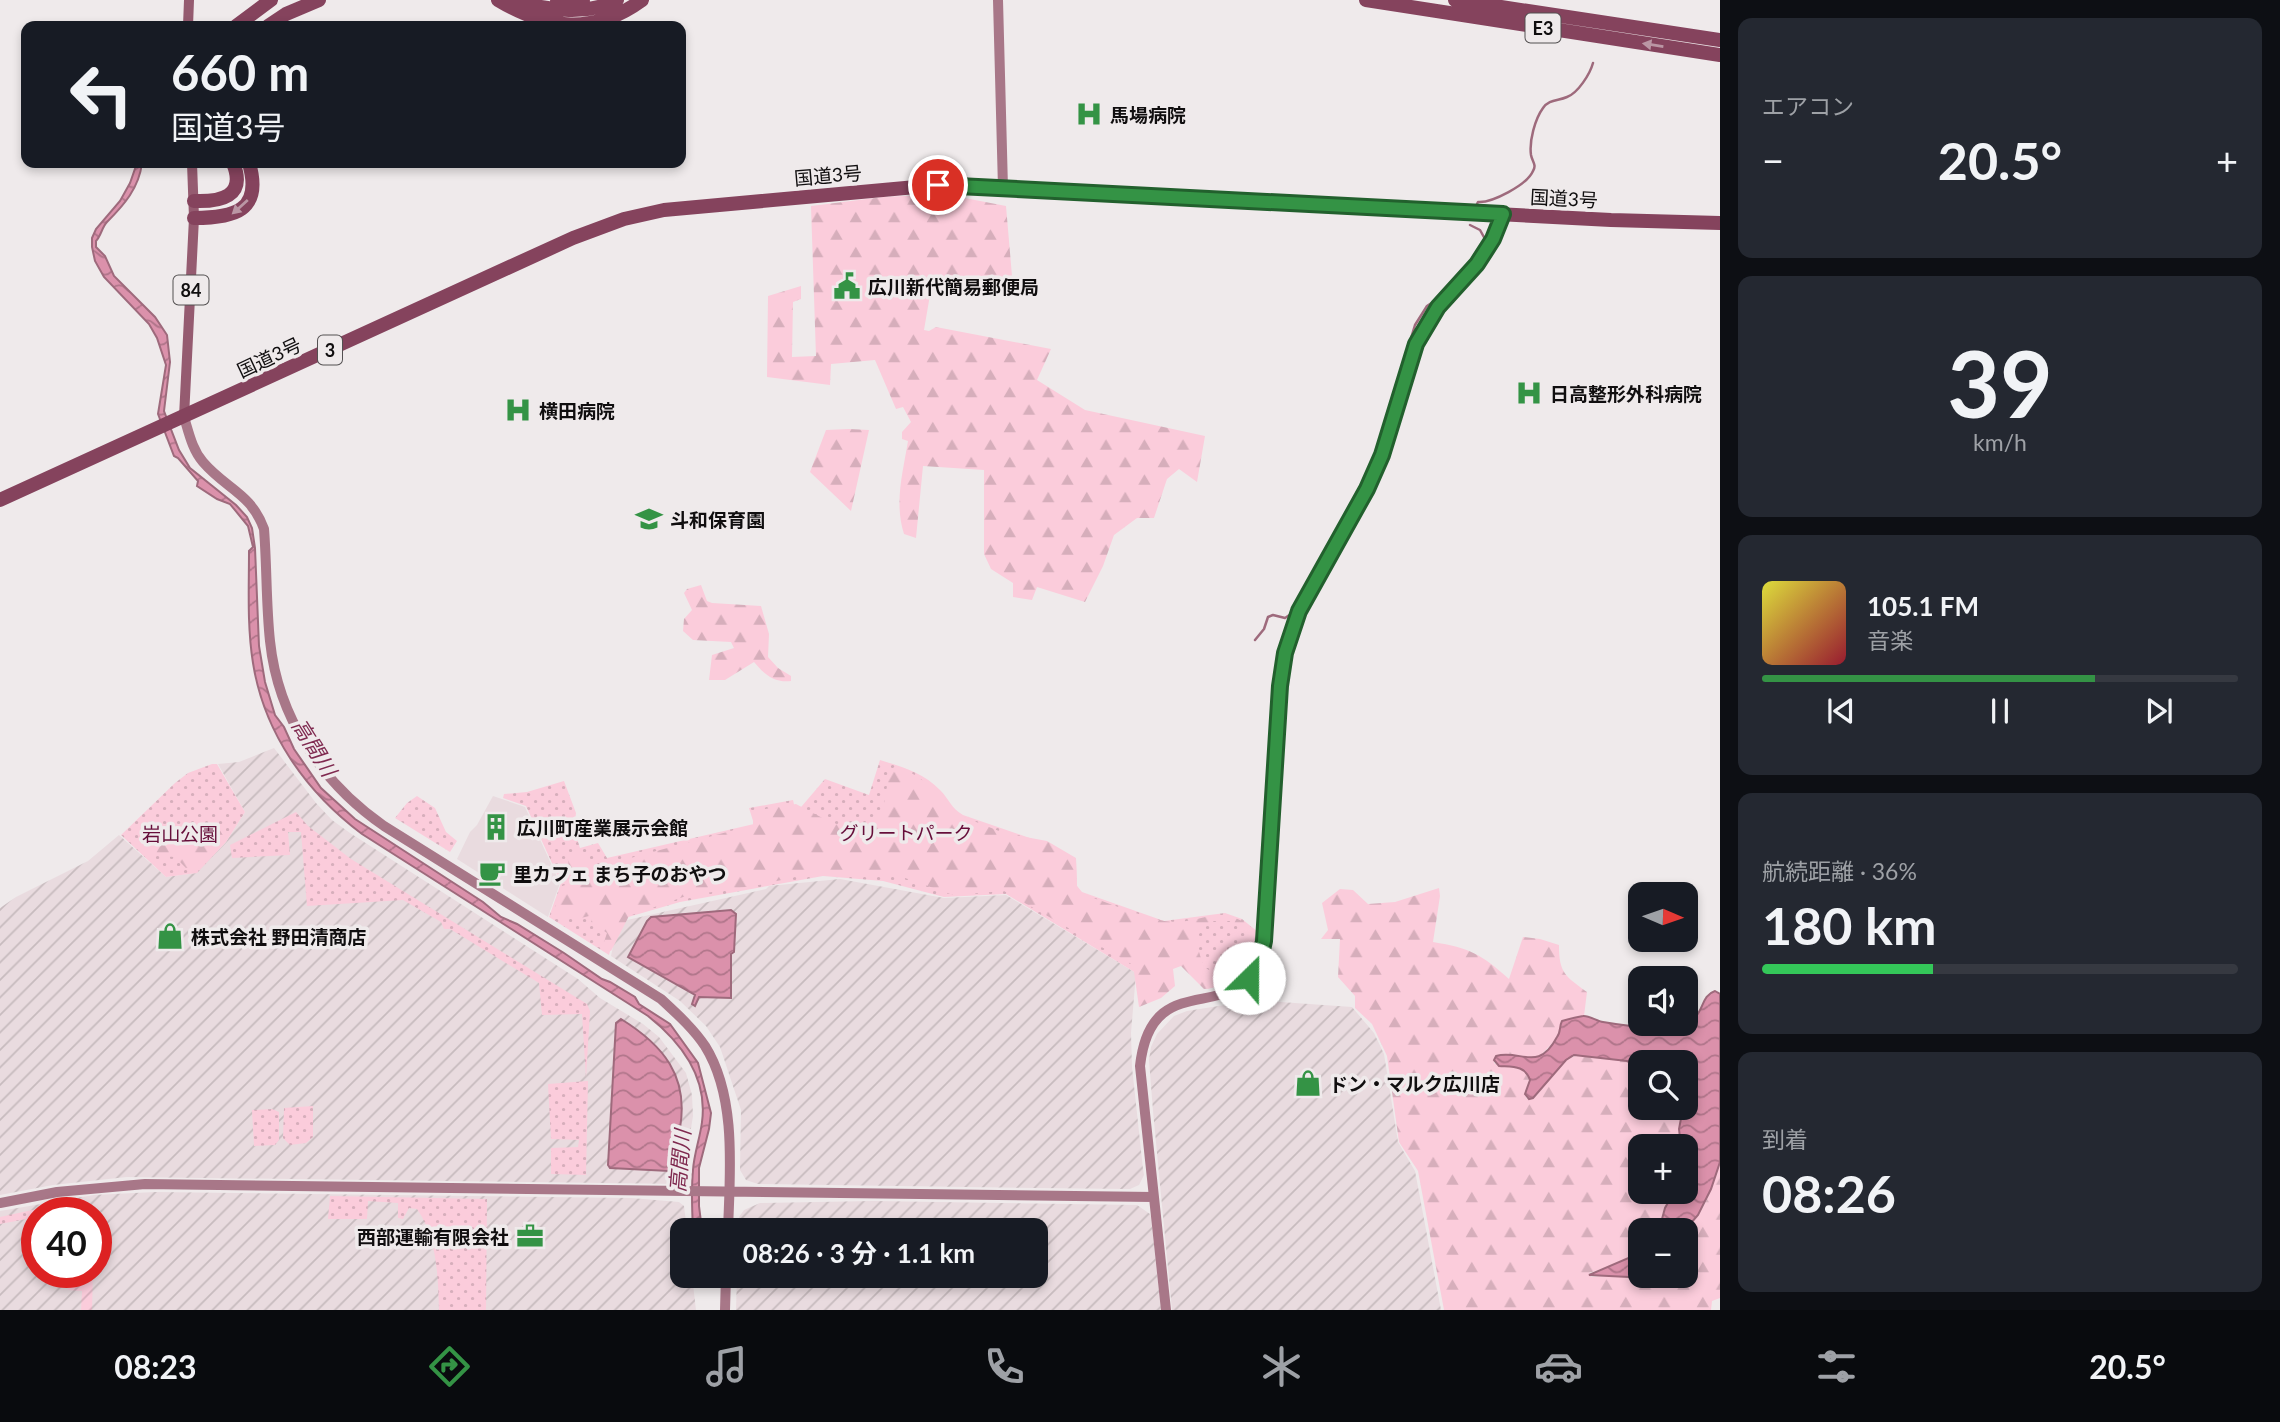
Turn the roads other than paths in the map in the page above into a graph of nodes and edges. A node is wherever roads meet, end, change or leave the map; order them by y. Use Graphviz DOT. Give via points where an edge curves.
graph roads {
  1 [pos="189,0"];
  2 [pos="271,0"];
  3 [pos="318,0"];
  4 [pos="498,0"];
  5 [pos="507,0"];
  6 [pos="552,0"];
  7 [pos="583,0"];
  8 [pos="617,0"];
  9 [pos="642,0"];
  10 [pos="998,0"];
  11 [pos="1366,0"];
  12 [pos="1455,0"];
  13 [pos="188,21"];
  14 [pos="243,21"];
  15 [pos="276,21"];
  16 [pos="547,21"];
  17 [pos="603,21"];
  18 [pos="1720,40"];
  19 [pos="1720,55"];
  20 [pos="192,168"];
  21 [pos="234,168"];
  22 [pos="251,168"];
  23 [pos="1003,188"];
  24 [pos="194,201"];
  25 [pos="1503,214"];
  26 [pos="194,218"];
  27 [pos="1720,223"];
  28 [pos="179,419"];
  29 [pos="0,500"];
  30 [pos="728,1193"];
  31 [pos="1153,1197"];
  32 [pos="0,1203"];
  33 [pos="728,1218"];
  34 [pos="726,1288"];
  35 [pos="725,1310"];
  36 [pos="1166,1310"];
  1 -- 13 [label="main road"];
  2 -- 14 [label="highway"];
  3 -- 15 [label="highway"];
  4 -- 16 [label="highway"];
  5 -- 8 [label="highway" via="583,10"];
  6 -- 7 [label="highway"];
  9 -- 17 [label="highway" via="622,15"];
  10 -- 23 [label="street"];
  19 -- 11 [label="highway, E3, one-way"];
  12 -- 18 [label="highway, E3"];
  20 -- 24 [label="main road, 84"];
  21 -- 24 [label="highway" via="234,190 226,198"];
  22 -- 26 [label="highway, one-way" via="252,191 237,212"];
  23 -- 25 [label="highway, 国道3号 / 3"];
  23 -- 28 [label="highway, 国道3号 / 3" via="894,188 664,210 624,219 573,238"];
  24 -- 26 [label="main road, 84"];
  25 -- 27 [label="highway, 国道3号 / 3"];
  25 -- 31 [label="street" via="1477,264 1425,326 1382,455 1293,626 1280,686 1259,963 1233,990 1178,1003 1163,1012 1142,1045 1140,1066"];
  26 -- 28 [label="main road, 84"];
  28 -- 29 [label="highway, 国道3号 / 3"];
  28 -- 30 [label="street" via="204,463 258,512 264,529 274,663 295,727 320,767 368,815 660,999 687,1023 705,1046 725,1093"];
  30 -- 31 [label="street"];
  30 -- 32 [label="street" via="145,1184 78,1189"];
  30 -- 33 [label="street"];
  31 -- 36 [label="street"];
  34 -- 35 [label="street"];
}
